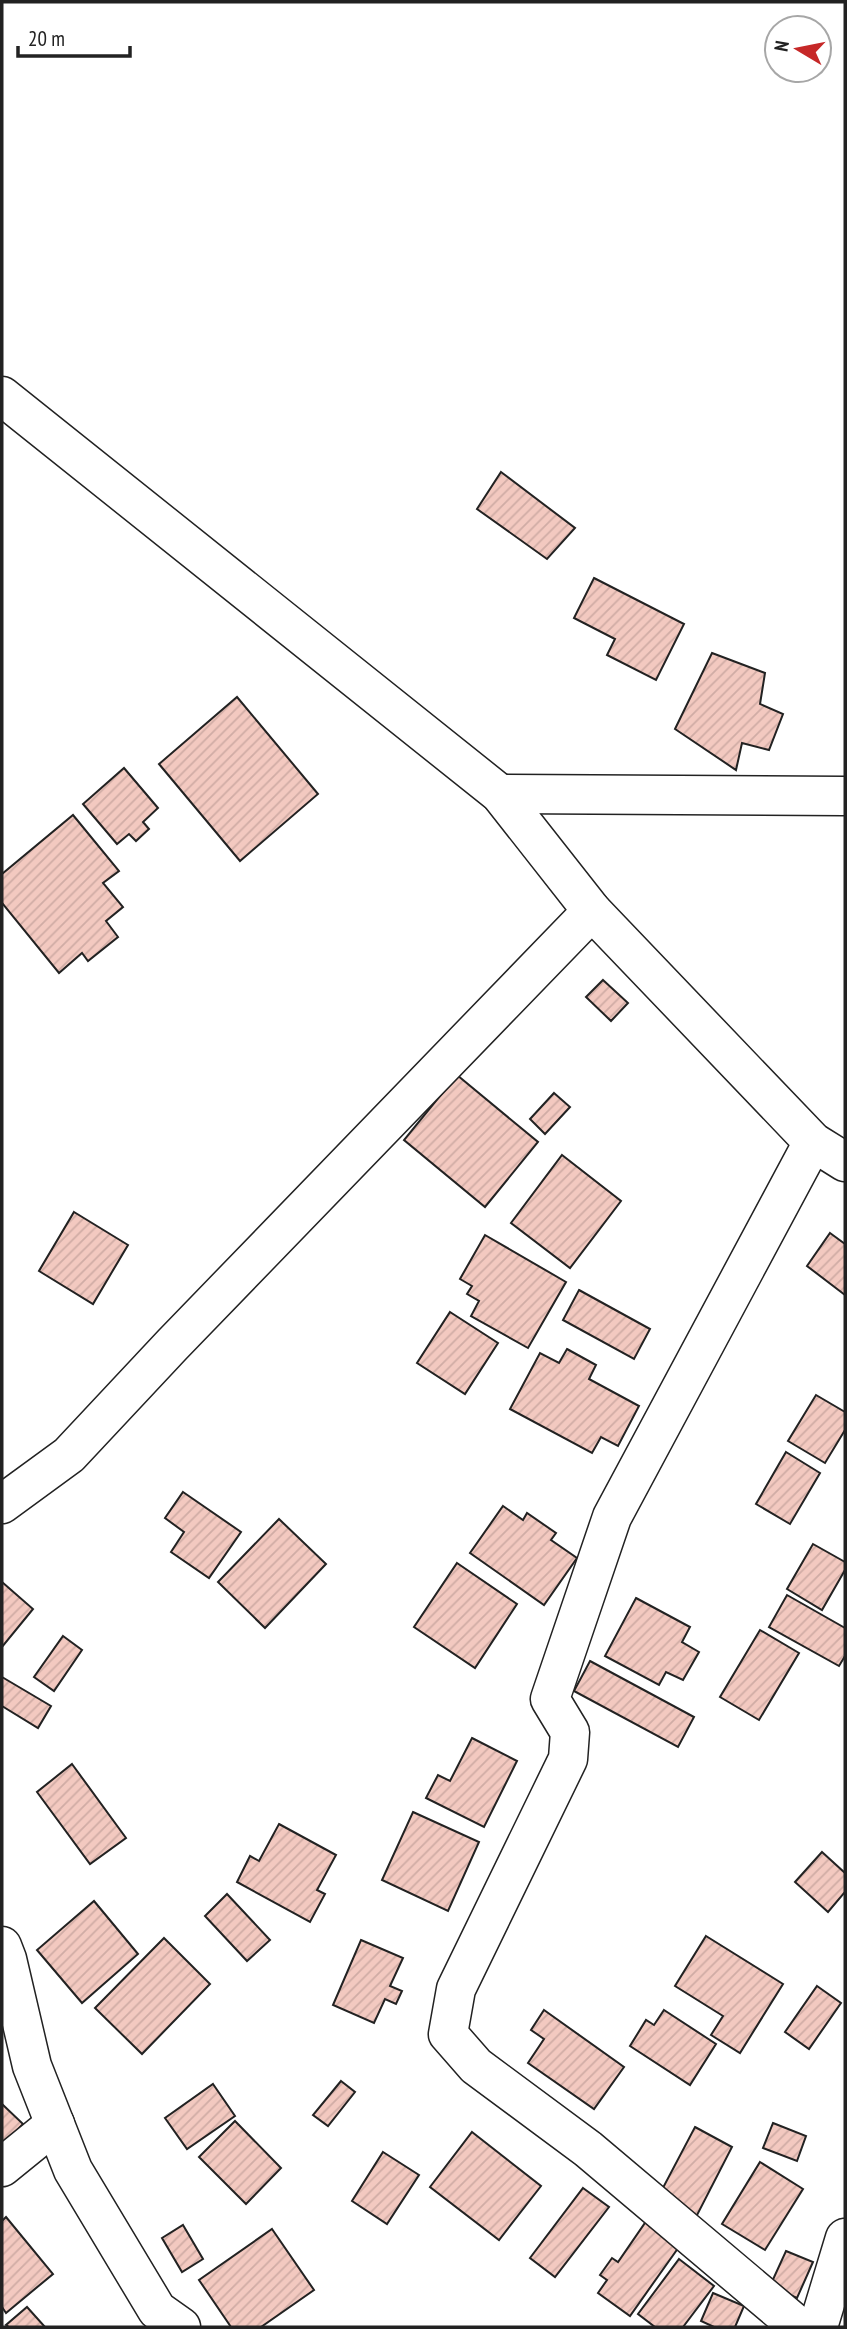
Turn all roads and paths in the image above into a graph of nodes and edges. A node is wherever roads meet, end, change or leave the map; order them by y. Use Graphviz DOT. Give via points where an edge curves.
graph roads {
  1 [pos="2,396"];
  2 [pos="2,424"];
  3 [pos="48,433"];
  4 [pos="500,794"];
  5 [pos="845,796"];
  6 [pos="592,911"];
  7 [pos="813,1142"];
  8 [pos="845,1162"];
  9 [pos="2,1504"];
  10 [pos="2,1945"];
  11 [pos="55,2124"];
  12 [pos="2,2167"];
  13 [pos="845,2238"];
  14 [pos="181,2327"];
  15 [pos="799,2327"];
  16 [pos="818,2327"];
  1 -- 3 [label="street"];
  2 -- 3 [label="street"];
  3 -- 4 [label="street"];
  4 -- 5 [label="street"];
  4 -- 6 [label="street"];
  6 -- 7 [label="street"];
  6 -- 9 [label="street" via="69,1455"];
  7 -- 8 [label="street"];
  7 -- 15 [label="street" via="612,1517 550,1699 570,1732 568,1759 456,1989 448,2034 476,2066 588,2149"];
  10 -- 11 [label="street" via="32,2066"];
  11 -- 12 [label="street"];
  11 -- 14 [label="street" via="73,2170 157,2309"];
  13 -- 16 [label="street"];
}
